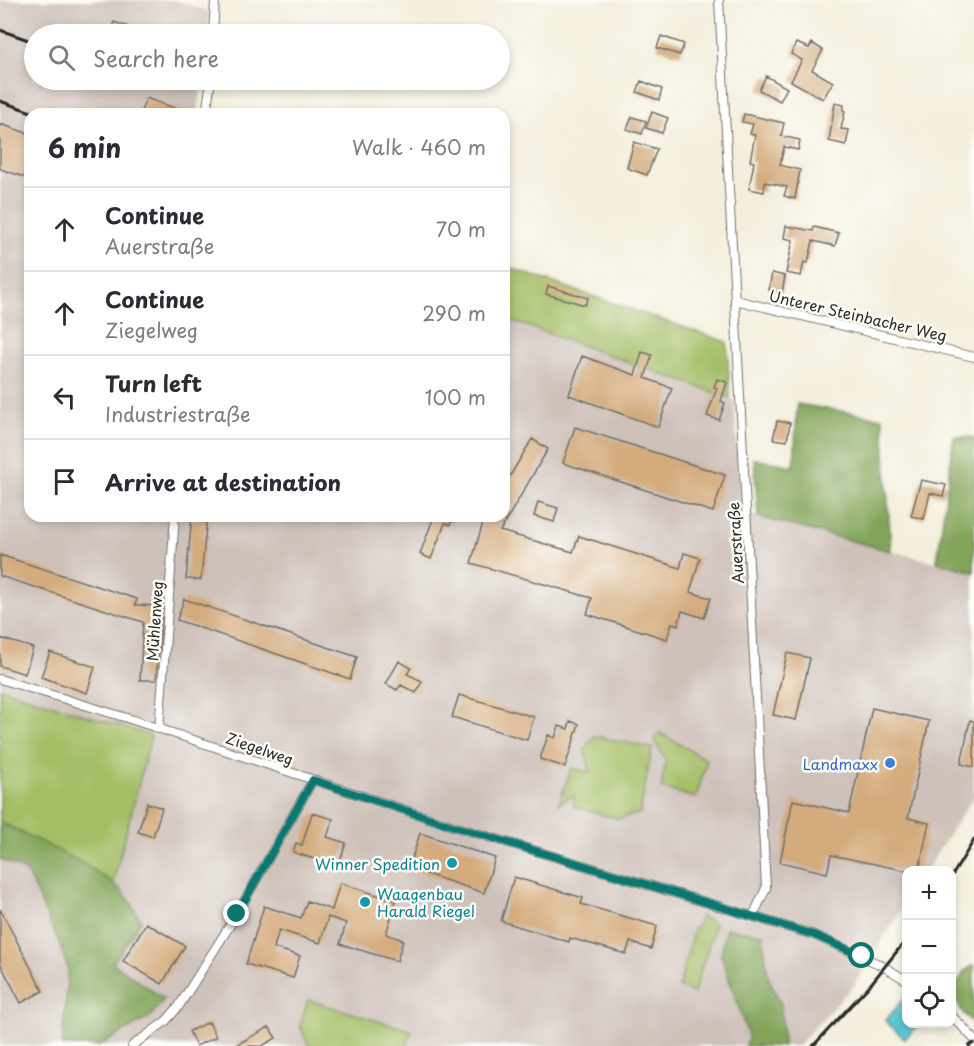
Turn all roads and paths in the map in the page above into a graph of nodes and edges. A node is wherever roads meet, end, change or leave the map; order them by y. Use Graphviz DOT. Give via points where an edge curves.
graph roads {
  1 [pos="215,0"];
  2 [pos="719,0"];
  3 [pos="214,24"];
  4 [pos="209,90"];
  5 [pos="207,108"];
  6 [pos="735,300"];
  7 [pos="974,357"];
  8 [pos="175,522"];
  9 [pos="0,679"];
  10 [pos="159,729"];
  11 [pos="313,780"];
  12 [pos="753,916"];
  13 [pos="902,978"];
  14 [pos="956,1021"];
  15 [pos="974,1039"];
  16 [pos="132,1046"];
  1 -- 3 [label="street"];
  2 -- 6 [label="street, Auerstraße"];
  4 -- 5 [label="street"];
  6 -- 7 [label="street, Unterer Steinbacher Weg"];
  6 -- 12 [label="street, Auerstraße" via="766,888"];
  8 -- 10 [label="street, Mühlenweg"];
  9 -- 10 [label="street, Ziegelweg"];
  10 -- 11 [label="street, Ziegelweg"];
  11 -- 12 [label="street, Ziegelweg"];
  11 -- 16 [label="street" via="179,1006"];
  12 -- 13 [label="street" via="814,935"];
  14 -- 15 [label="street"];
}
